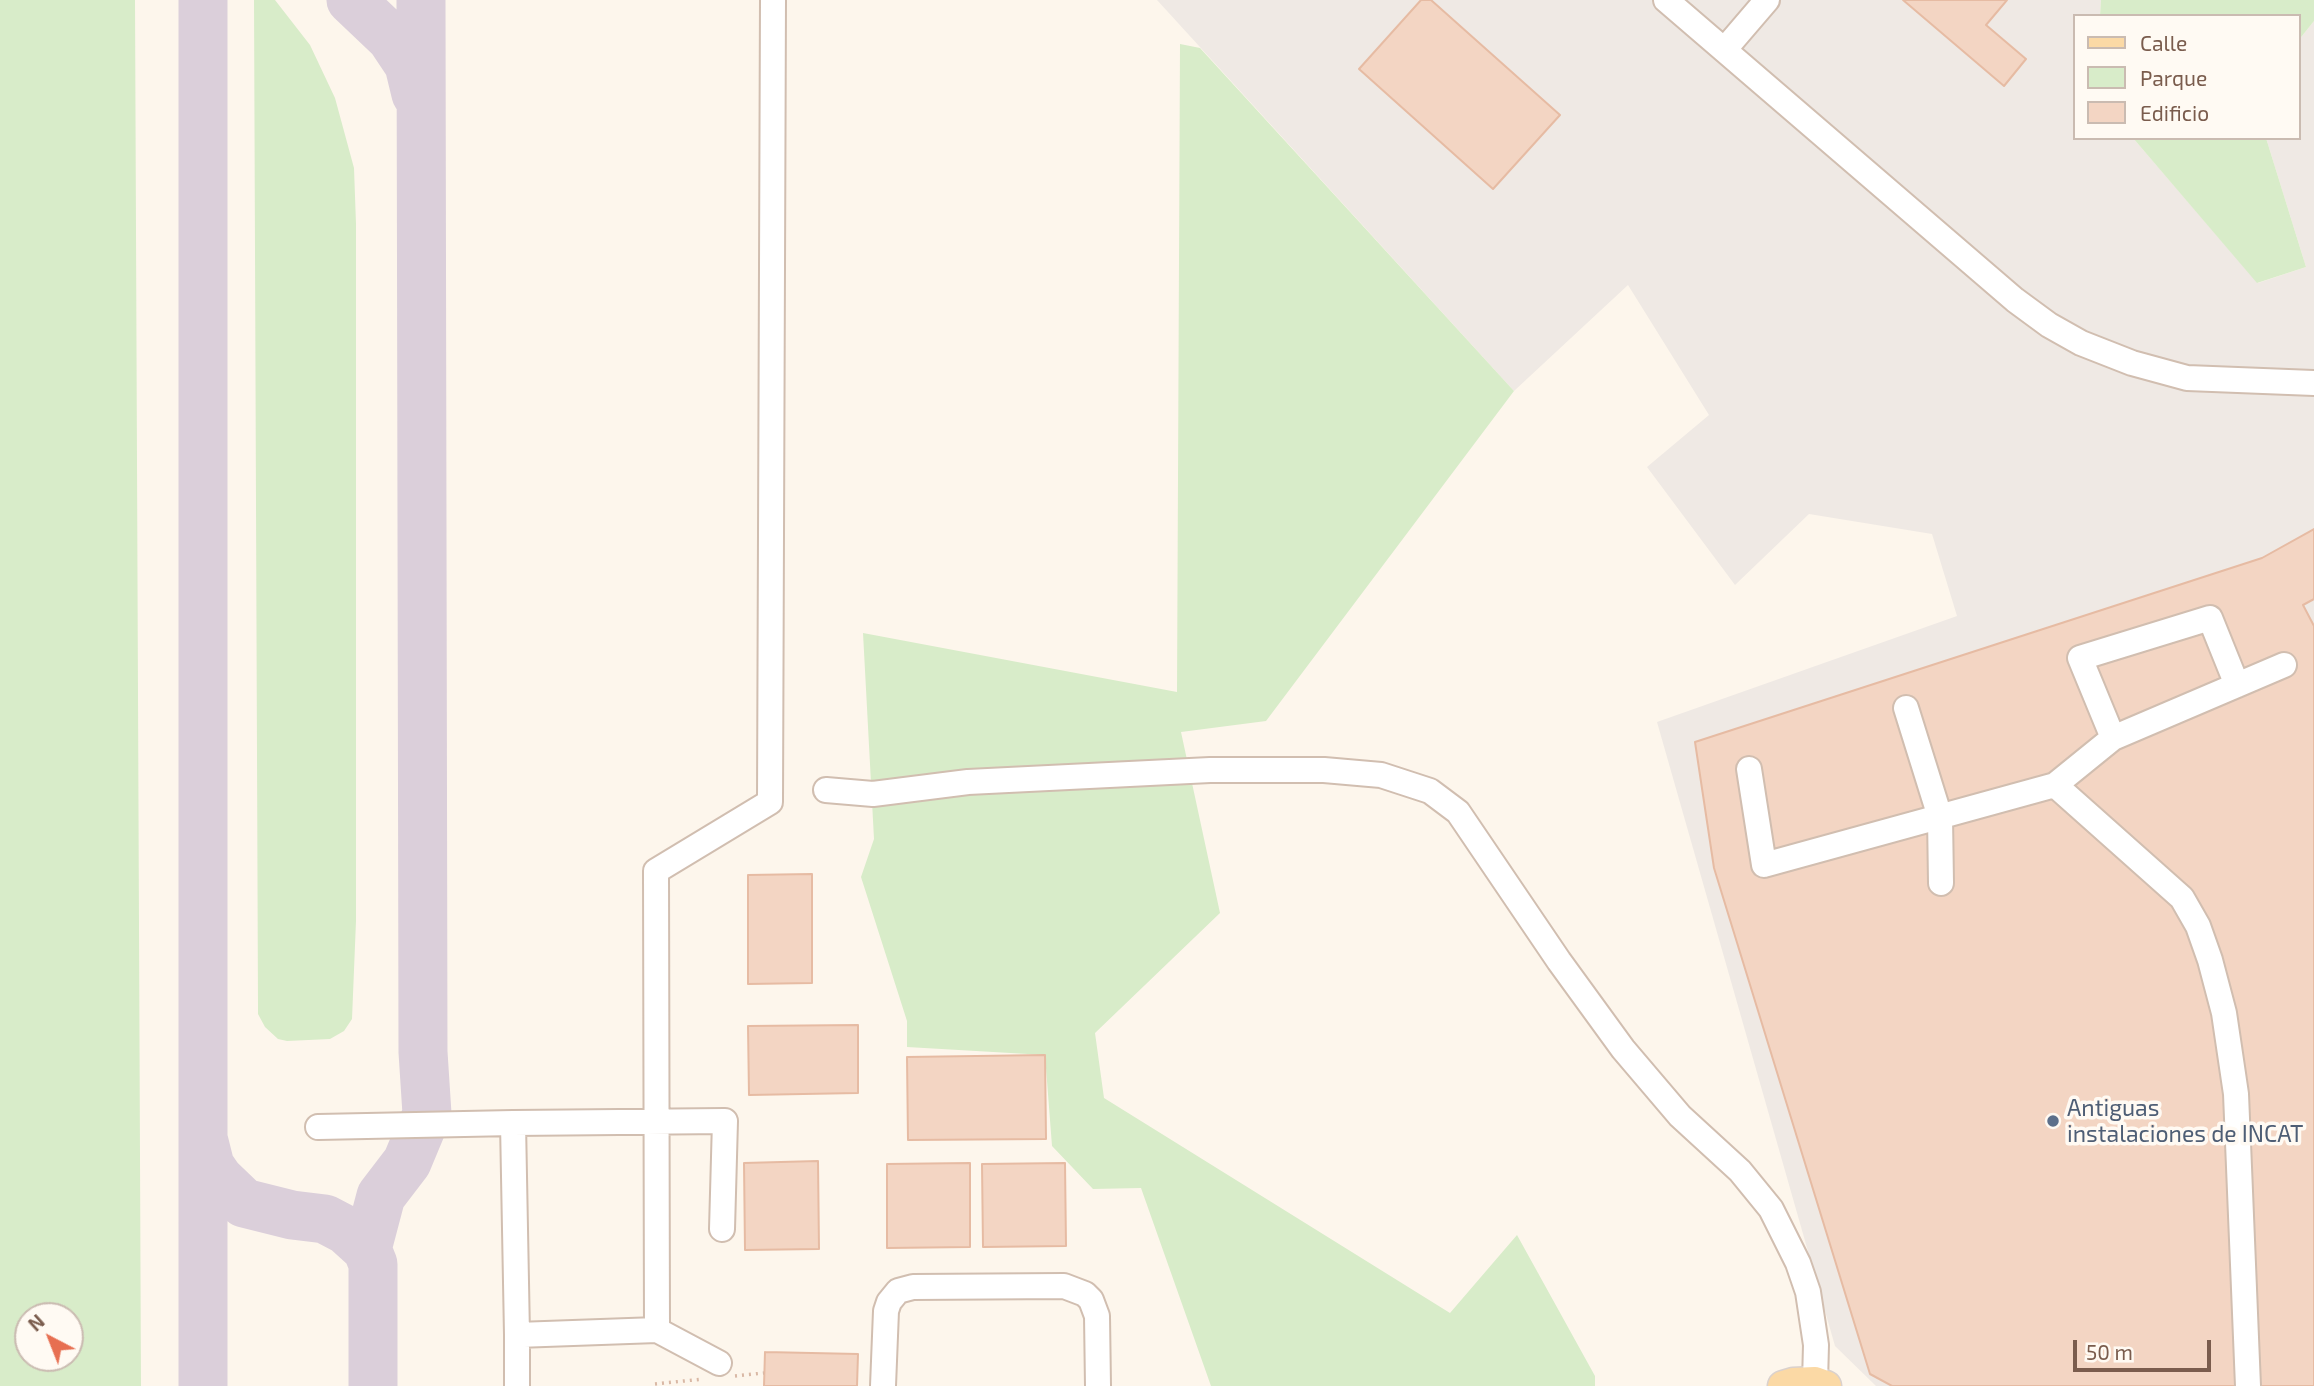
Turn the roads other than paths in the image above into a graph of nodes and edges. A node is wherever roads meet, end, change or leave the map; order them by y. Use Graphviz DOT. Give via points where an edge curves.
graph roads {
  1 [pos="774,0"];
  2 [pos="1666,0"];
  3 [pos="1767,0"];
  4 [pos="1725,49"];
  5 [pos="2314,383"];
  6 [pos="2284,665"];
  7 [pos="2238,685"];
  8 [pos="1906,708"];
  9 [pos="2113,738"];
  10 [pos="1749,769"];
  11 [pos="2055,785"];
  12 [pos="826,790"];
  13 [pos="1940,817"];
  14 [pos="1941,883"];
  15 [pos="657,1121"];
  16 [pos="513,1123"];
  17 [pos="318,1127"];
  18 [pos="722,1229"];
  19 [pos="657,1330"];
  20 [pos="517,1335"];
  21 [pos="719,1363"];
  22 [pos="1820,1384"];
  23 [pos="517,1386"];
  24 [pos="883,1386"];
  25 [pos="1098,1386"];
  26 [pos="1783,1386"];
  27 [pos="2248,1386"];
  1 -- 15 [label="street" via="770,802 656,871"];
  2 -- 4 [label="street"];
  3 -- 4 [label="street"];
  4 -- 5 [label="street" via="2049,325 2132,363 2187,378"];
  6 -- 7 [label="street"];
  7 -- 9 [label="street"];
  7 -- 9 [label="street" via="2210,618 2080,659"];
  8 -- 13 [label="street"];
  9 -- 11 [label="street"];
  10 -- 13 [label="street" via="1764,865"];
  11 -- 13 [label="street"];
  11 -- 27 [label="street" via="2182,898 2210,960 2224,1013 2236,1094"];
  12 -- 22 [label="street" via="873,794 968,782 1223,769 1381,775 1430,791 1458,812 1623,1048 1680,1116 1740,1171 1771,1209 1808,1292"];
  13 -- 14 [label="street"];
  15 -- 16 [label="street"];
  15 -- 18 [label="street" via="725,1121"];
  15 -- 19 [label="street"];
  16 -- 17 [label="street"];
  16 -- 20 [label="street"];
  19 -- 20 [label="street"];
  19 -- 21 [label="street"];
  20 -- 23 [label="street"];
  22 -- 26 [label="main road"];
  24 -- 25 [label="street" via="886,1311 898,1291 913,1287 1064,1286 1085,1294 1097,1316"];
}
